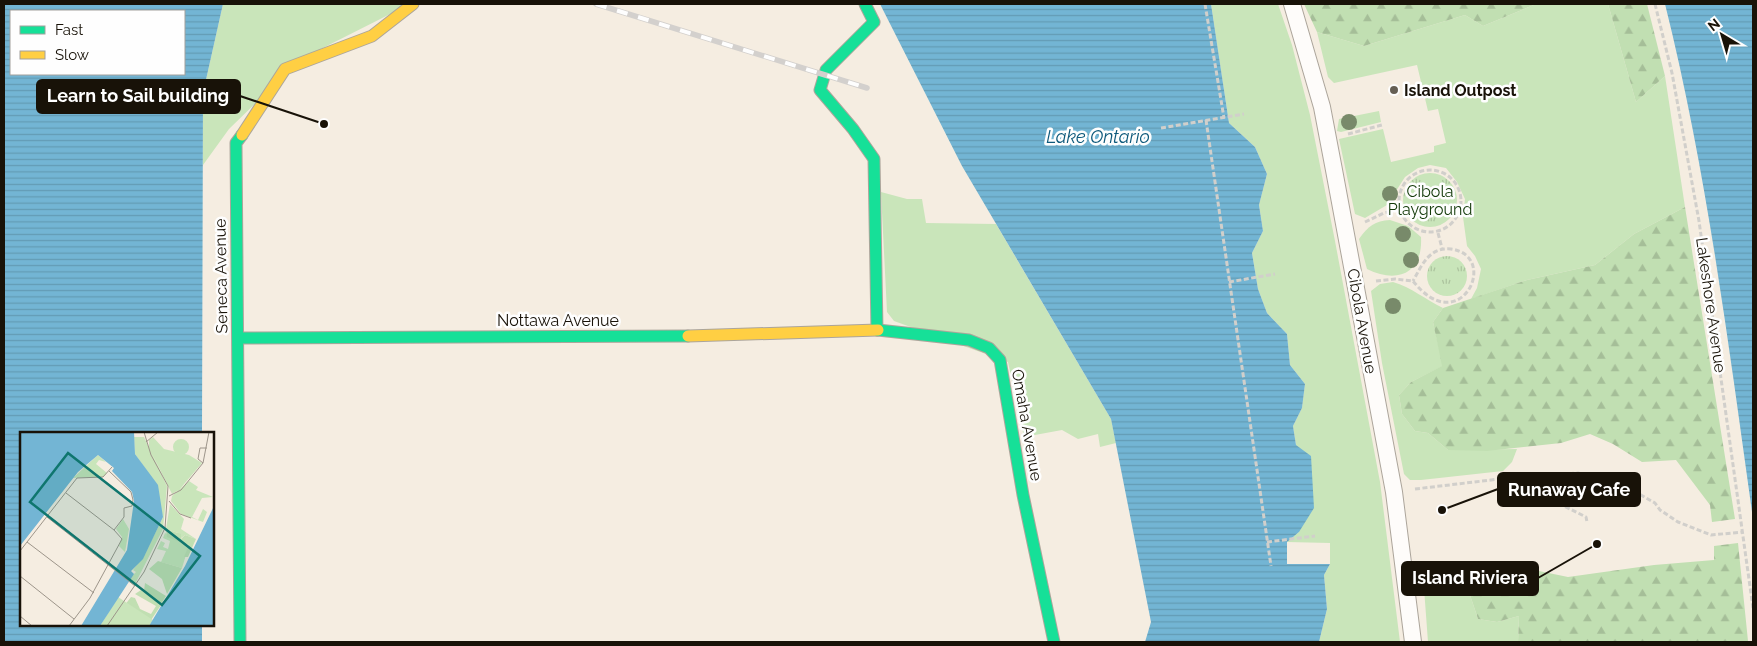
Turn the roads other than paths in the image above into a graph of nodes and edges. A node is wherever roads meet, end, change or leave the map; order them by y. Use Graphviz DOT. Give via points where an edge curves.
graph roads {
  1 [pos="413,4"];
  2 [pos="865,4"];
  3 [pos="1292,4"];
  4 [pos="877,330"];
  5 [pos="239,338"];
  6 [pos="240,642"];
  7 [pos="1054,642"];
  8 [pos="1413,642"];
  1 -- 5 [label="street, Seneca Avenue" via="372,36 285,69 236,143"];
  2 -- 4 [label="street" via="874,22 826,70 820,90 874,159"];
  3 -- 8 [label="lane, Cibola Avenue" via="1309,56 1328,139 1394,492"];
  4 -- 5 [label="street, Nottawa Avenue" via="701,336"];
  4 -- 7 [label="street, Omaha Avenue" via="969,340 989,348 1000,360 1023,495"];
  5 -- 6 [label="street, Seneca Avenue"];
}
